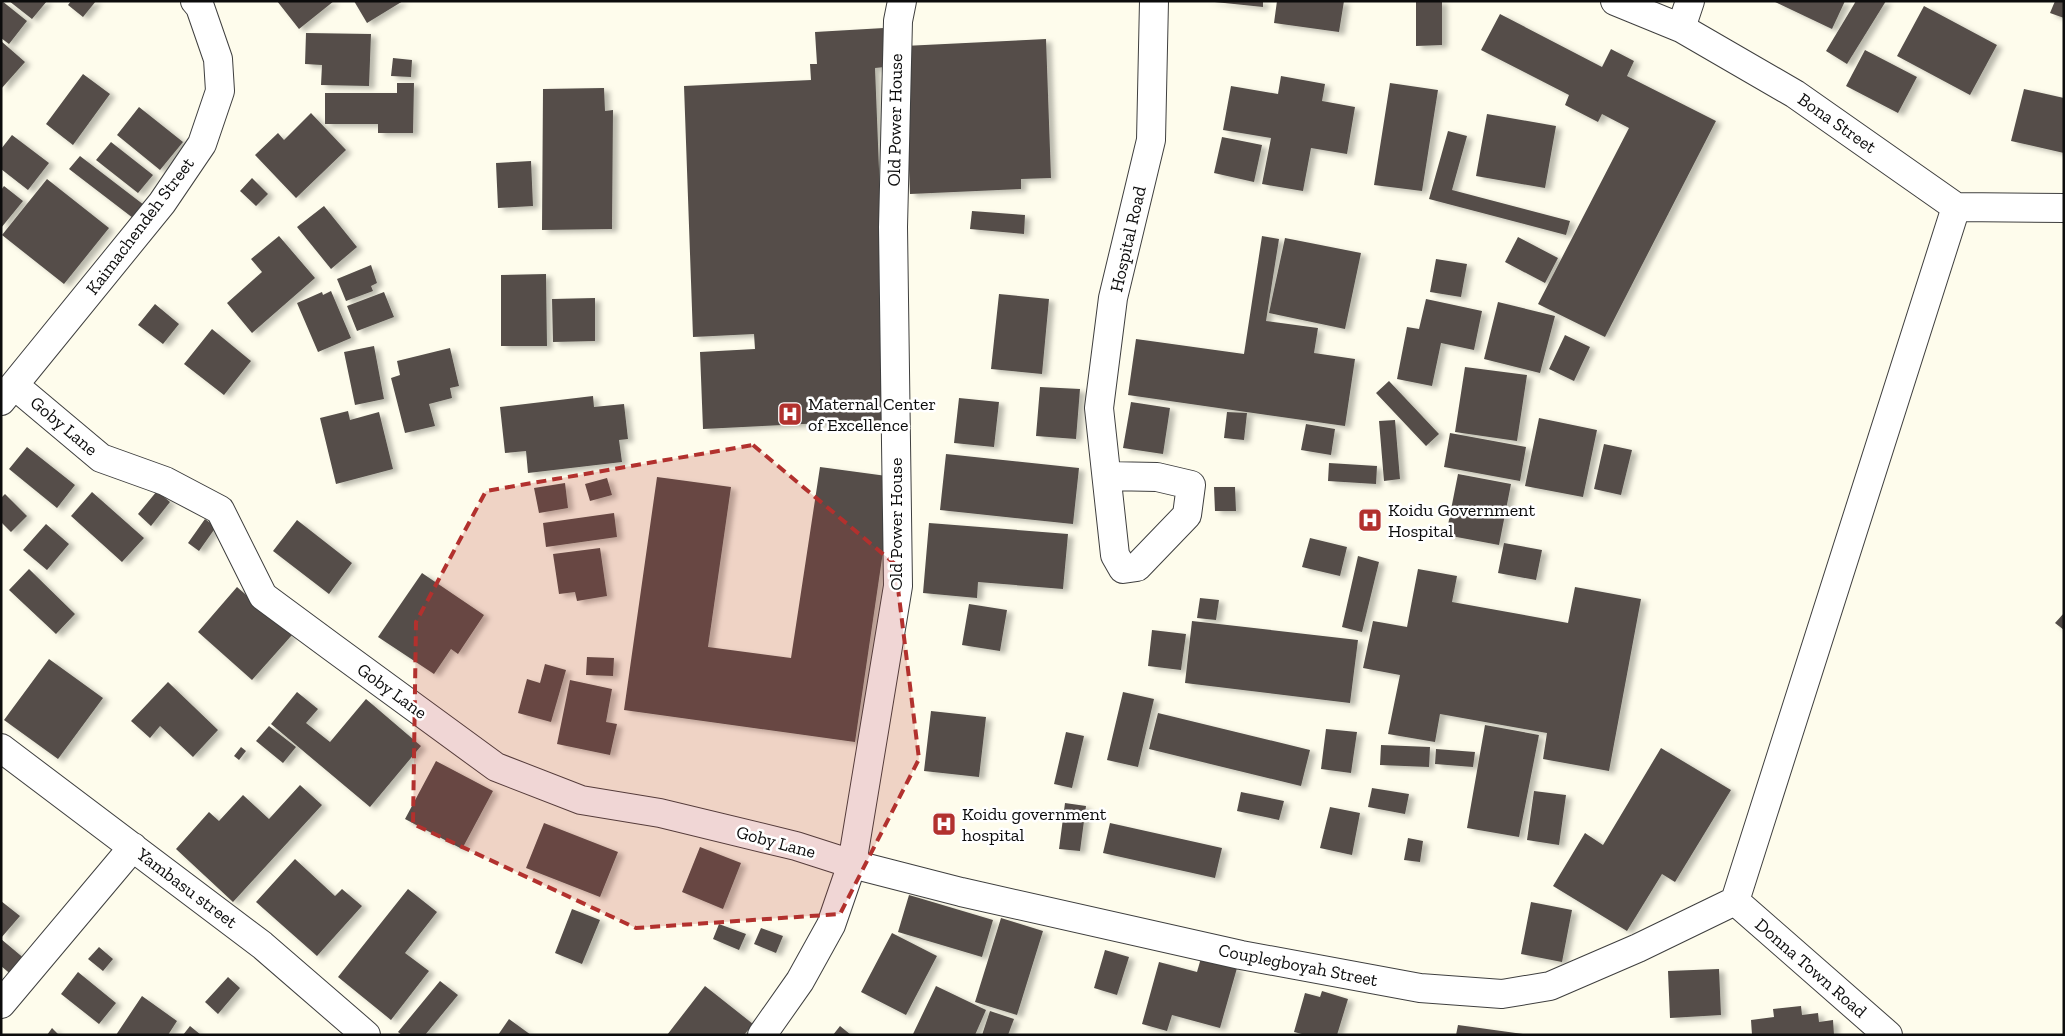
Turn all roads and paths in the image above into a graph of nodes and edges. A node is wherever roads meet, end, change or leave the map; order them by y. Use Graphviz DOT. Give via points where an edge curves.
graph roads {
  1 [pos="195,1"];
  2 [pos="902,1"];
  3 [pos="1154,1"];
  4 [pos="1615,1"];
  5 [pos="1690,1"];
  6 [pos="1682,28"];
  7 [pos="1956,207"];
  8 [pos="2064,208"];
  9 [pos="8,393"];
  10 [pos="1107,476"];
  11 [pos="1,748"];
  12 [pos="133,847"];
  13 [pos="852,864"];
  14 [pos="1735,901"];
  15 [pos="1,1004"];
  16 [pos="366,1035"];
  17 [pos="762,1035"];
  18 [pos="1888,1035"];
  1 -- 9 [label="street, Kaimachendeh Street" via="218,60 220,92 202,144 162,204"];
  2 -- 13 [label="street, Old Power House" via="898,21 893,227 898,586"];
  3 -- 10 [label="street, Hospital Road" via="1151,140 1113,298 1099,408"];
  4 -- 6 [label="street, Bona Street"];
  5 -- 6 [label="street"];
  6 -- 7 [label="street, Bona Street" via="1795,94"];
  7 -- 8 [label="street"];
  7 -- 14 [label="street"];
  9 -- 13 [label="street, Goby Lane" via="101,458 165,481 220,510 263,596 496,767 581,800 660,813 796,846"];
  11 -- 12 [label="street, Yambasu street"];
  12 -- 15 [label="street"];
  12 -- 16 [label="street, Yambasu street" via="262,945"];
  13 -- 14 [label="street, Couplegboyah Street" via="960,892 1240,955 1420,988 1502,994 1550,986"];
  13 -- 17 [label="street, Old Power House" via="831,925 800,981"];
  14 -- 18 [label="street, Donna Town Road"];
}
